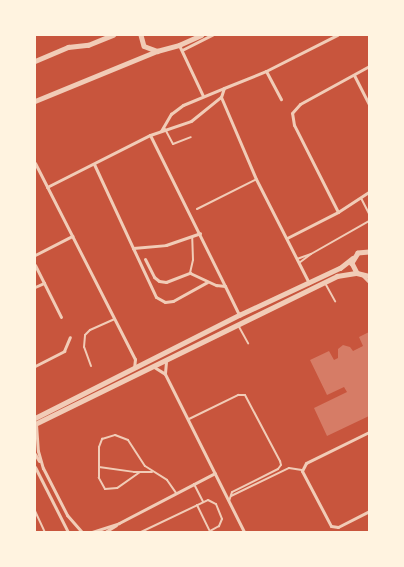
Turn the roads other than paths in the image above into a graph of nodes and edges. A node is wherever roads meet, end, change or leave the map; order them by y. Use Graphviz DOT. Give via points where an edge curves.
graph roads {
  1 [pos="113,35"];
  2 [pos="141,35"];
  3 [pos="201,35"];
  4 [pos="212,35"];
  5 [pos="337,35"];
  6 [pos="181,47"];
  7 [pos="157,51"];
  8 [pos="35,61"];
  9 [pos="369,66"];
  10 [pos="266,71"];
  11 [pos="354,75"];
  12 [pos="224,88"];
  13 [pos="203,96"];
  14 [pos="222,97"];
  15 [pos="281,99"];
  16 [pos="35,101"];
  17 [pos="369,104"];
  18 [pos="165,129"];
  19 [pos="160,131"];
  20 [pos="150,136"];
  21 [pos="191,138"];
  22 [pos="35,163"];
  23 [pos="94,164"];
  24 [pos="256,179"];
  25 [pos="47,187"];
  26 [pos="369,192"];
  27 [pos="361,198"];
  28 [pos="197,209"];
  29 [pos="338,212"];
  30 [pos="369,214"];
  31 [pos="369,221"];
  32 [pos="200,233"];
  33 [pos="72,236"];
  34 [pos="192,237"];
  35 [pos="287,238"];
  36 [pos="133,248"];
  37 [pos="369,251"];
  38 [pos="310,254"];
  39 [pos="35,255"];
  40 [pos="145,258"];
  41 [pos="353,258"];
  42 [pos="297,259"];
  43 [pos="299,263"];
  44 [pos="35,265"];
  45 [pos="190,273"];
  46 [pos="357,273"];
  47 [pos="362,276"];
  48 [pos="369,276"];
  49 [pos="208,281"];
  50 [pos="325,282"];
  51 [pos="369,282"];
  52 [pos="44,283"];
  53 [pos="309,283"];
  54 [pos="225,286"];
  55 [pos="35,288"];
  56 [pos="335,301"];
  57 [pos="239,315"];
  58 [pos="61,317"];
  59 [pos="115,319"];
  60 [pos="238,325"];
  61 [pos="70,337"];
  62 [pos="248,342"];
  63 [pos="135,359"];
  64 [pos="166,362"];
  65 [pos="146,363"];
  66 [pos="35,366"];
  67 [pos="91,366"];
  68 [pos="154,367"];
  69 [pos="134,369"];
  70 [pos="165,374"];
  71 [pos="188,419"];
  72 [pos="35,422"];
  73 [pos="369,432"];
  74 [pos="35,454"];
  75 [pos="35,467"];
  76 [pos="99,467"];
  77 [pos="43,468"];
  78 [pos="302,470"];
  79 [pos="140,472"];
  80 [pos="152,472"];
  81 [pos="215,473"];
  82 [pos="194,484"];
  83 [pos="176,494"];
  84 [pos="232,496"];
  85 [pos="229,501"];
  86 [pos="203,502"];
  87 [pos="197,505"];
  88 [pos="35,511"];
  89 [pos="369,511"];
  90 [pos="119,523"];
  91 [pos="330,526"];
  92 [pos="210,531"];
  93 [pos="45,532"];
  94 [pos="68,532"];
  95 [pos="82,532"];
  96 [pos="92,532"];
  97 [pos="105,532"];
  98 [pos="141,532"];
  99 [pos="244,532"];
  100 [pos="333,532"];
  1 -- 8 [label="street" via="68,47"];
  2 -- 7 [label="street" via="144,46"];
  3 -- 6 [label="street"];
  4 -- 6 [label="street"];
  5 -- 10 [label="street"];
  6 -- 7 [label="street"];
  6 -- 13 [label="street"];
  7 -- 16 [label="street"];
  9 -- 11 [label="street"];
  10 -- 12 [label="street"];
  10 -- 15 [label="street"];
  11 -- 17 [label="street"];
  11 -- 29 [label="street" via="300,104 292,113 294,125"];
  12 -- 13 [label="street"];
  12 -- 14 [label="street"];
  13 -- 19 [label="street" via="171,114"];
  14 -- 18 [label="street" via="191,121"];
  14 -- 24 [label="street"];
  18 -- 19 [label="street"];
  18 -- 21 [label="lane" via="173,144"];
  19 -- 20 [label="street"];
  20 -- 23 [label="street"];
  20 -- 32 [label="street"];
  22 -- 25 [label="street"];
  23 -- 25 [label="street"];
  23 -- 36 [label="street"];
  24 -- 28 [label="lane"];
  24 -- 35 [label="street"];
  25 -- 33 [label="street"];
  26 -- 27 [label="street"];
  27 -- 29 [label="street"];
  27 -- 30 [label="lane"];
  29 -- 35 [label="street"];
  31 -- 38 [label="lane"];
  32 -- 34 [label="street"];
  32 -- 54 [label="street"];
  33 -- 39 [label="street"];
  33 -- 59 [label="street"];
  34 -- 36 [label="street" via="166,245"];
  34 -- 45 [label="lane"];
  35 -- 42 [label="street"];
  36 -- 49 [label="street" via="156,297 164,302 173,301"];
  37 -- 41 [label="street" via="358,253"];
  38 -- 42 [label="lane"];
  38 -- 43 [label="lane"];
  40 -- 45 [label="street" via="159,281 166,282"];
  41 -- 46 [label="street" via="352,266"];
  41 -- 53 [label="street"];
  42 -- 43 [label="street"];
  43 -- 53 [label="street"];
  44 -- 52 [label="street"];
  45 -- 49 [label="street"];
  46 -- 47 [label="street"];
  46 -- 50 [label="street" via="342,274"];
  47 -- 48 [label="street"];
  47 -- 51 [label="street"];
  49 -- 54 [label="street"];
  50 -- 56 [label="lane"];
  50 -- 60 [label="street"];
  52 -- 55 [label="street"];
  52 -- 58 [label="street"];
  53 -- 57 [label="street"];
  54 -- 57 [label="street"];
  57 -- 65 [label="street"];
  59 -- 63 [label="street"];
  59 -- 67 [label="lane" via="85,335 84,347"];
  60 -- 62 [label="lane"];
  60 -- 64 [label="street"];
  61 -- 66 [label="street" via="64,351"];
  63 -- 65 [label="street"];
  63 -- 69 [label="street"];
  64 -- 68 [label="street"];
  64 -- 70 [label="street"];
  65 -- 69 [label="street"];
  68 -- 70 [label="street"];
  68 -- 72 [label="street"];
  69 -- 72 [label="street"];
  70 -- 71 [label="street"];
  71 -- 81 [label="street"];
  71 -- 84 [label="lane" via="238,395 246,397 281,465 232,492"];
  72 -- 77 [label="street"];
  73 -- 78 [label="street" via="306,463"];
  74 -- 77 [label="street"];
  75 -- 94 [label="street"];
  76 -- 79 [label="lane"];
  76 -- 79 [label="lane" via="100,482 109,490"];
  76 -- 80 [label="lane" via="100,442 115,435 130,442"];
  77 -- 95 [label="street" via="67,515"];
  78 -- 84 [label="lane" via="289,468"];
  78 -- 91 [label="street"];
  79 -- 80 [label="lane"];
  80 -- 83 [label="lane" via="167,480"];
  81 -- 82 [label="street"];
  81 -- 85 [label="street"];
  82 -- 83 [label="street"];
  82 -- 86 [label="lane"];
  83 -- 90 [label="street"];
  84 -- 85 [label="lane"];
  85 -- 99 [label="street"];
  86 -- 87 [label="lane"];
  86 -- 92 [label="lane" via="214,502 222,517 220,524"];
  87 -- 92 [label="lane"];
  87 -- 98 [label="lane"];
  88 -- 93 [label="lane"];
  89 -- 91 [label="street" via="338,527"];
  90 -- 96 [label="street"];
  90 -- 97 [label="street"];
  91 -- 100 [label="street"];
}
